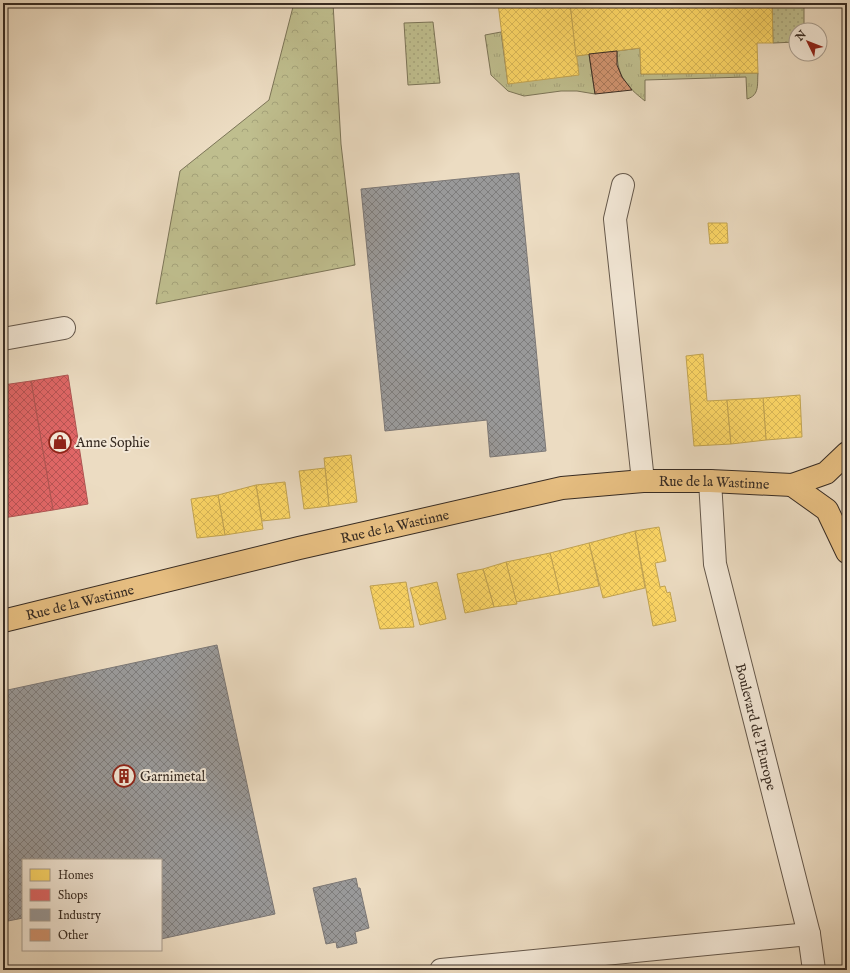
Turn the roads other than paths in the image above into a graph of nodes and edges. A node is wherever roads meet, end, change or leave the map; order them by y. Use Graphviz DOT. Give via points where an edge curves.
graph roads {
  1 [pos="623,185"];
  2 [pos="64,328"];
  3 [pos="3,339"];
  4 [pos="847,453"];
  5 [pos="643,481"];
  6 [pos="710,481"];
  7 [pos="792,485"];
  8 [pos="847,552"];
  9 [pos="3,620"];
  10 [pos="809,934"];
  11 [pos="441,970"];
  12 [pos="814,970"];
  1 -- 5 [label="street" via="614,219"];
  2 -- 3 [label="street"];
  4 -- 7 [label="main road, Rue de la Wastinne" via="826,473"];
  5 -- 6 [label="main road, Rue de la Wastinne"];
  5 -- 9 [label="main road, Rue de la Wastinne" via="554,490 299,548"];
  6 -- 7 [label="main road, Rue de la Wastinne"];
  6 -- 10 [label="street, Boulevard de l'Europe" via="715,564"];
  7 -- 8 [label="main road" via="827,510"];
  10 -- 11 [label="street"];
  10 -- 12 [label="street, Boulevard de l'Europe"];
}
